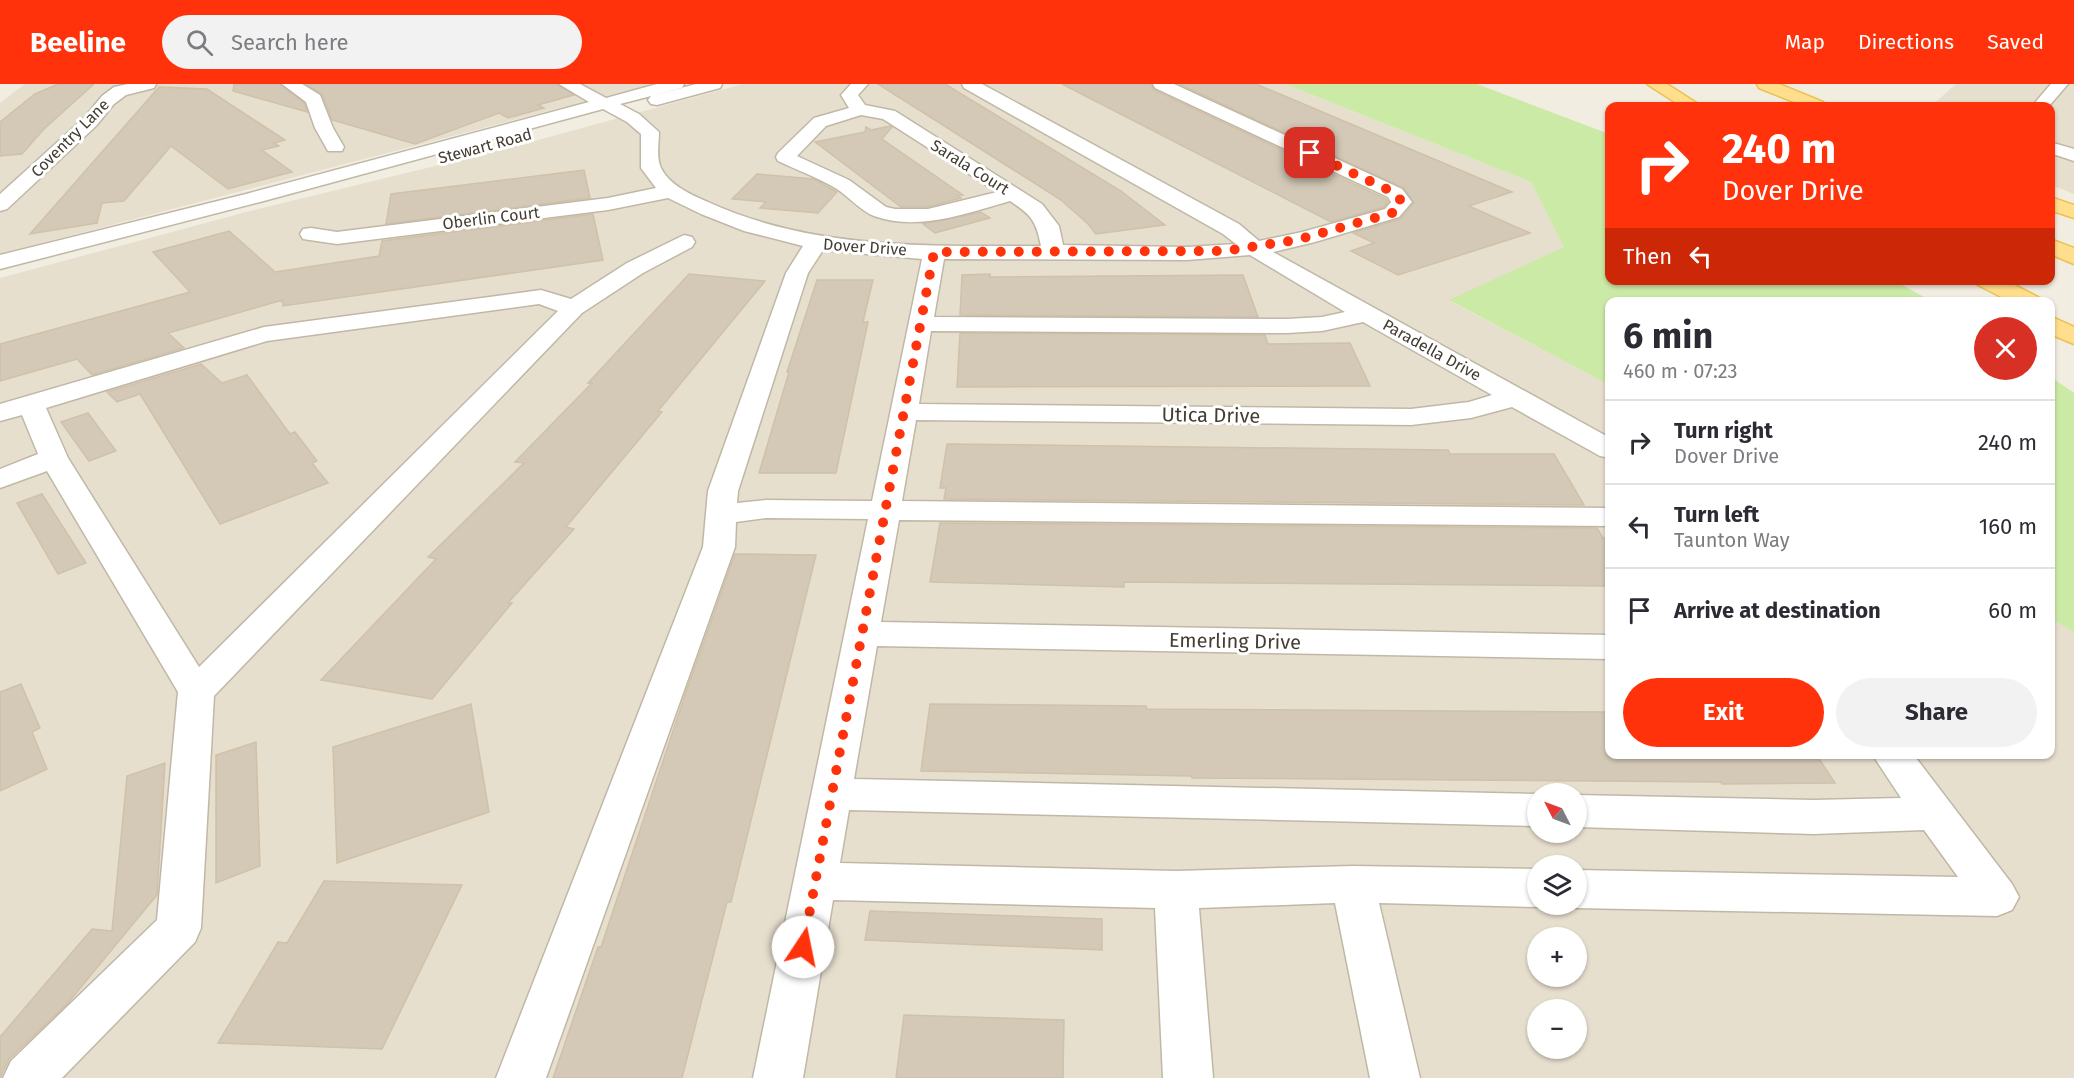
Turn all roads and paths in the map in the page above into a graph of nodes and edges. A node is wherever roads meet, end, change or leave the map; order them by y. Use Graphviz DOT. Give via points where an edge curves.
graph roads {
  1 [pos="148,84"];
  2 [pos="290,84"];
  3 [pos="567,84"];
  4 [pos="676,84"];
  5 [pos="714,84"];
  6 [pos="860,84"];
  7 [pos="970,84"];
  8 [pos="1161,84"];
  9 [pos="1655,84"];
  10 [pos="1744,84"];
  11 [pos="1765,84"];
  12 [pos="2060,84"];
  13 [pos="2065,101"];
  14 [pos="1685,102"];
  15 [pos="1779,102"];
  16 [pos="1808,102"];
  17 [pos="2043,102"];
  18 [pos="610,107"];
  19 [pos="860,110"];
  20 [pos="335,147"];
  21 [pos="2055,149"];
  22 [pos="2074,155"];
  23 [pos="672,191"];
  24 [pos="1013,194"];
  25 [pos="2055,205"];
  26 [pos="0,206"];
  27 [pos="2074,212"];
  28 [pos="311,234"];
  29 [pos="684,242"];
  30 [pos="816,244"];
  31 [pos="1257,248"];
  32 [pos="2055,248"];
  33 [pos="934,252"];
  34 [pos="1053,252"];
  35 [pos="2074,257"];
  36 [pos="0,262"];
  37 [pos="1991,285"];
  38 [pos="1994,285"];
  39 [pos="2009,297"];
  40 [pos="2020,297"];
  41 [pos="574,308"];
  42 [pos="2055,313"];
  43 [pos="1368,314"];
  44 [pos="2074,322"];
  45 [pos="920,324"];
  46 [pos="2055,326"];
  47 [pos="2074,337"];
  48 [pos="1516,397"];
  49 [pos="31,404"];
  50 [pos="903,412"];
  51 [pos="0,413"];
  52 [pos="1605,447"];
  53 [pos="54,458"];
  54 [pos="0,479"];
  55 [pos="884,511"];
  56 [pos="723,514"];
  57 [pos="1605,517"];
  58 [pos="861,634"];
  59 [pos="1605,647"];
  60 [pos="196,692"];
  61 [pos="1895,759"];
  62 [pos="831,794"];
  63 [pos="1527,810"];
  64 [pos="1587,811"];
  65 [pos="1936,813"];
  66 [pos="816,881"];
  67 [pos="1353,884"];
  68 [pos="1527,888"];
  69 [pos="1587,889"];
  70 [pos="1176,890"];
  71 [pos="28,1078"];
  72 [pos="521,1078"];
  73 [pos="778,1078"];
  74 [pos="1188,1078"];
  75 [pos="1395,1078"];
  1 -- 26 [label="street, Coventry Lane" via="120,91 108,100 90,122"];
  2 -- 20 [label="street" via="314,99"];
  3 -- 18 [label="street, Dover Drive"];
  4 -- 18 [label="street, Stewart Road"];
  5 -- 18 [label="street, Stewart Road"];
  6 -- 19 [label="street" via="849,95"];
  7 -- 31 [label="street, Paradella Drive" via="1231,229"];
  8 -- 31 [label="street, Dover Drive" via="1395,193 1402,202 1392,213"];
  9 -- 14 [label="main road"];
  10 -- 15 [label="main road"];
  11 -- 16 [label="main road"];
  12 -- 17 [label="street"];
  13 -- 17 [label="street"];
  18 -- 23 [label="street, Dover Drive" via="640,122 650,132 652,171"];
  18 -- 36 [label="street, Stewart Road" via="426,161 253,198"];
  19 -- 24 [label="street, Sarala Court" via="889,115"];
  19 -- 24 [label="street" via="820,122 785,157 829,176 888,214 923,215"];
  21 -- 22 [label="street"];
  23 -- 28 [label="street, Oberlin Court" via="608,204 337,238"];
  23 -- 30 [label="street, Dover Drive" via="720,216"];
  24 -- 34 [label="street, Sarala Court" via="1041,214 1048,226"];
  25 -- 27 [label="main road"];
  29 -- 41 [label="street"];
  30 -- 33 [label="street, Dover Drive"];
  30 -- 56 [label="street" via="796,273 723,491"];
  31 -- 34 [label="street, Dover Drive" via="1194,253"];
  31 -- 43 [label="street, Paradella Drive" via="1280,266"];
  32 -- 35 [label="main road"];
  33 -- 34 [label="street, Dover Drive"];
  33 -- 45 [label="street"];
  37 -- 39 [label="main road"];
  38 -- 40 [label="main road"];
  41 -- 49 [label="street" via="541,297 264,334"];
  41 -- 60 [label="street"];
  42 -- 44 [label="main road"];
  43 -- 45 [label="street" via="1322,324 1287,326"];
  43 -- 48 [label="street, Paradella Drive"];
  45 -- 50 [label="street"];
  46 -- 47 [label="main road"];
  48 -- 50 [label="street, Utica Drive" via="1471,410 1411,417"];
  48 -- 52 [label="street, Paradella Drive"];
  49 -- 51 [label="street"];
  49 -- 53 [label="street"];
  50 -- 55 [label="street"];
  53 -- 54 [label="street"];
  53 -- 60 [label="street"];
  55 -- 56 [label="street" via="766,509"];
  55 -- 57 [label="street"];
  55 -- 58 [label="street"];
  56 -- 72 [label="street" via="718,547"];
  58 -- 59 [label="street, Emerling Drive"];
  58 -- 62 [label="street"];
  60 -- 71 [label="street" via="179,927"];
  61 -- 65 [label="street"];
  62 -- 63 [label="street"];
  62 -- 66 [label="street"];
  64 -- 65 [label="street" via="1814,817"];
  65 -- 69 [label="street" via="1997,897"];
  66 -- 70 [label="street"];
  66 -- 73 [label="street"];
  67 -- 68 [label="street"];
  67 -- 70 [label="street"];
  67 -- 75 [label="street"];
  70 -- 74 [label="street"];
}
